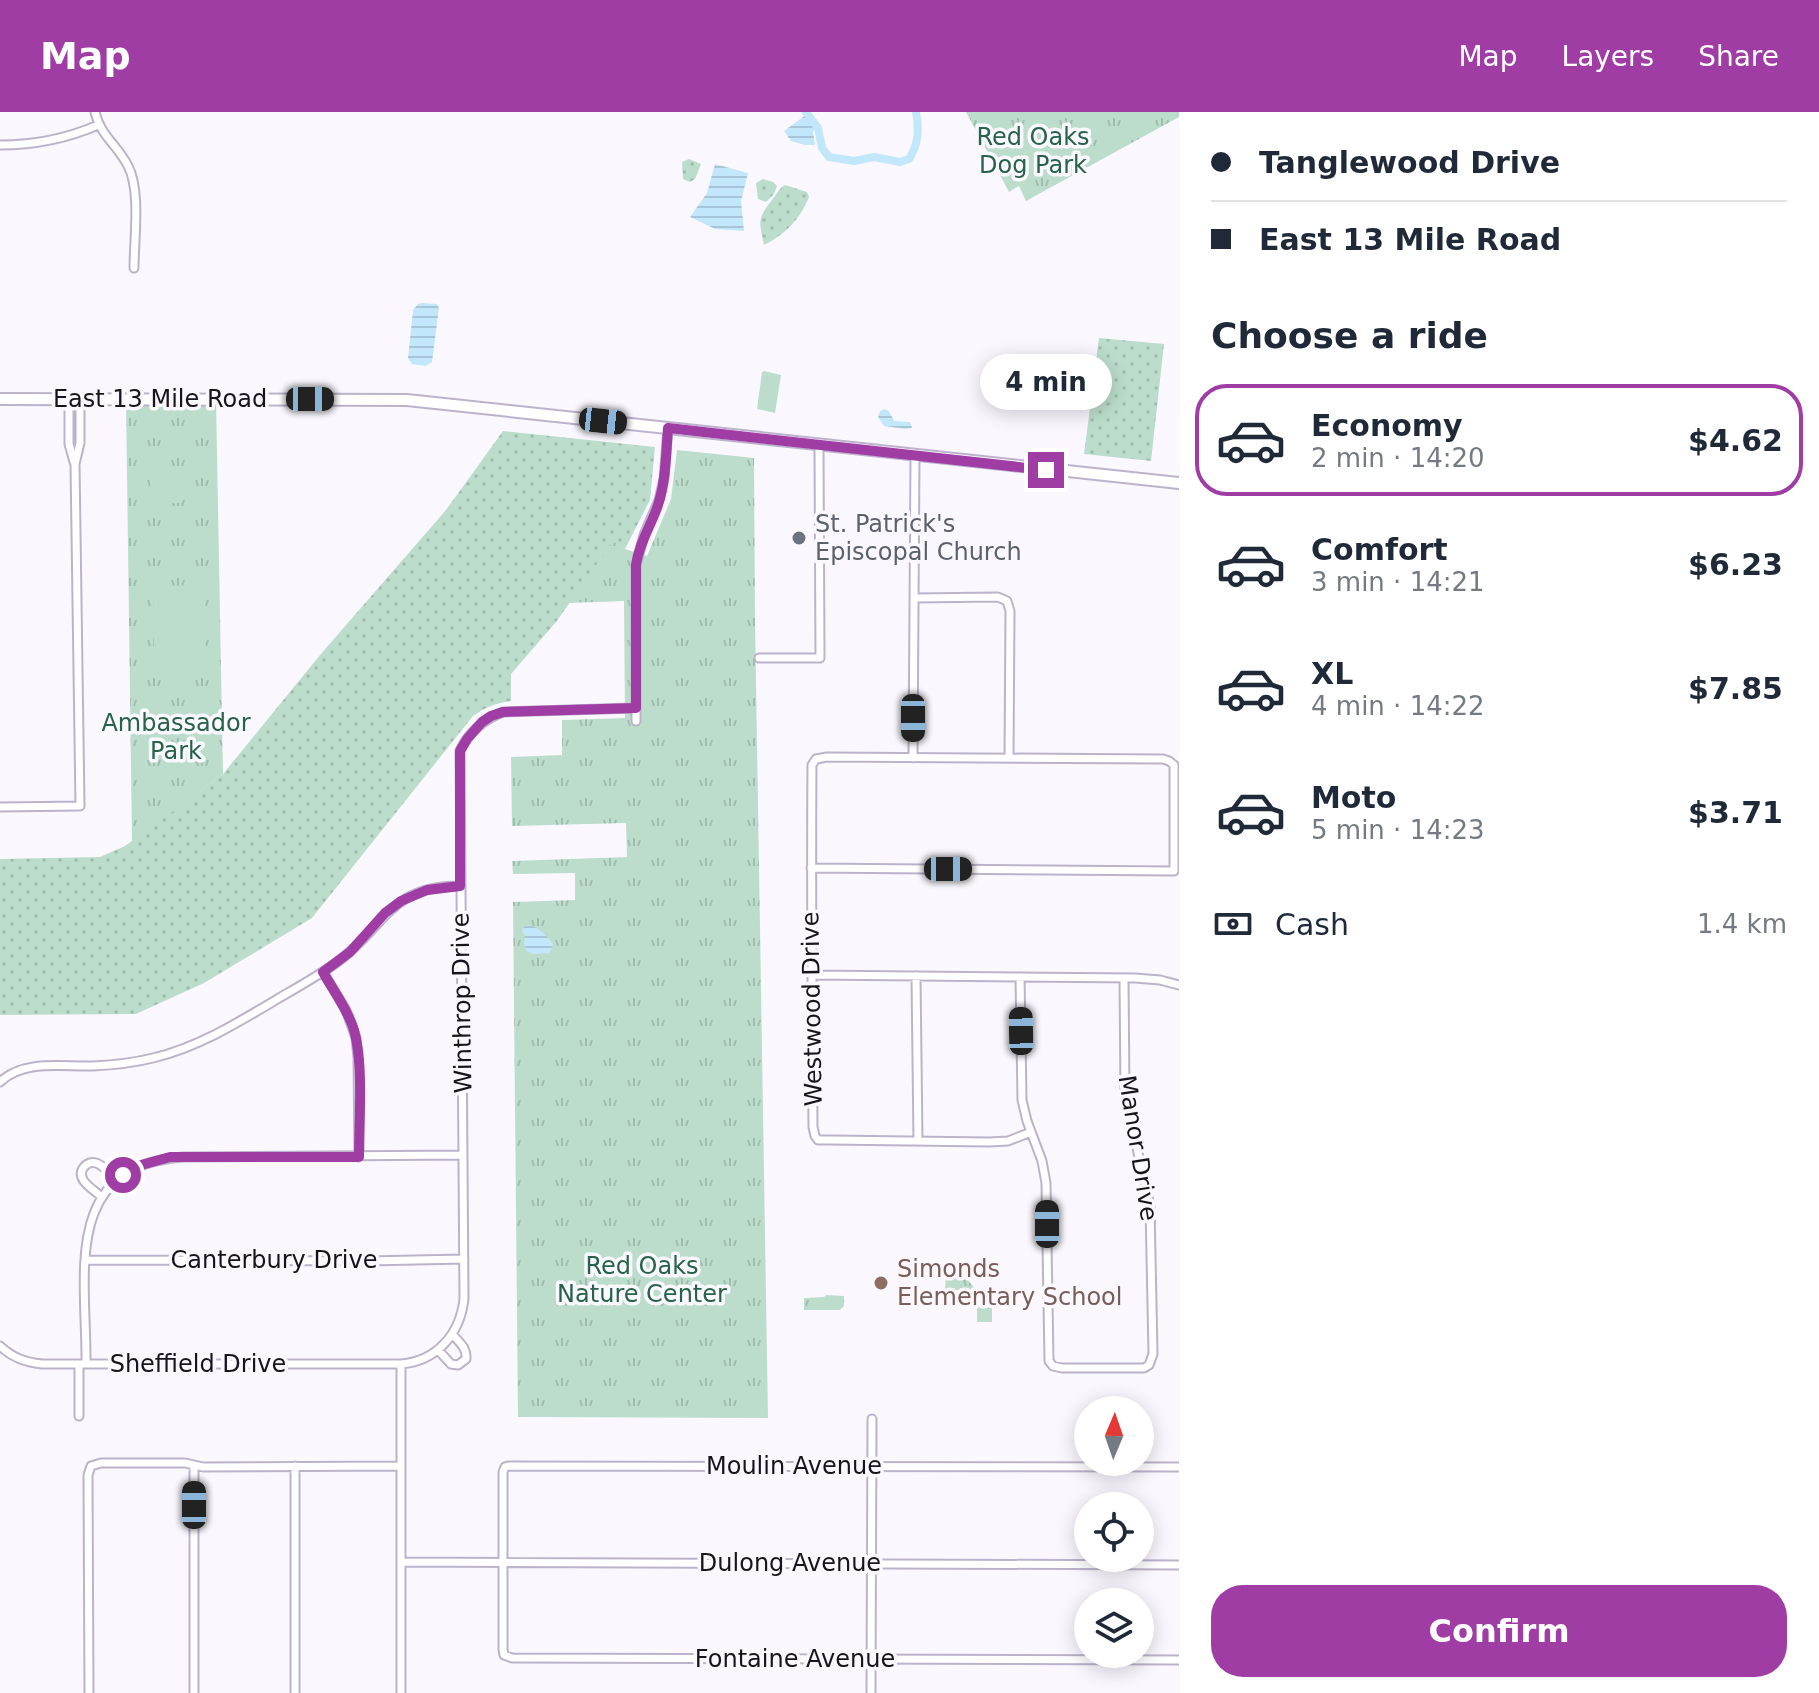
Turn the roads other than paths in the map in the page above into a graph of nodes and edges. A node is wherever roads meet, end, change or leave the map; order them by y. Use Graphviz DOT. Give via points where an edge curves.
graph roads {
  1 [pos="95,112"];
  2 [pos="98,125"];
  3 [pos="0,145"];
  4 [pos="134,268"];
  5 [pos="0,399"];
  6 [pos="74,399"];
  7 [pos="668,428"];
  8 [pos="819,445"];
  9 [pos="915,455"];
  10 [pos="1179,483"];
  11 [pos="914,598"];
  12 [pos="759,658"];
  13 [pos="636,708"];
  14 [pos="636,721"];
  15 [pos="913,758"];
  16 [pos="1009,758"];
  17 [pos="0,807"];
  18 [pos="811,868"];
  19 [pos="460,886"];
  20 [pos="323,972"];
  21 [pos="812,975"];
  22 [pos="916,976"];
  23 [pos="1020,977"];
  24 [pos="1124,978"];
  25 [pos="1179,985"];
  26 [pos="2,1077"];
  27 [pos="1031,1132"];
  28 [pos="918,1141"];
  29 [pos="463,1155"];
  30 [pos="359,1157"];
  31 [pos="116,1180"];
  32 [pos="102,1197"];
  33 [pos="464,1259"];
  34 [pos="85,1260"];
  35 [pos="453,1335"];
  36 [pos="0,1346"];
  37 [pos="438,1350"];
  38 [pos="8,1353"];
  39 [pos="0,1363"];
  40 [pos="83,1364"];
  41 [pos="401,1364"];
  42 [pos="79,1416"];
  43 [pos="872,1419"];
  44 [pos="194,1465"];
  45 [pos="295,1466"];
  46 [pos="401,1466"];
  47 [pos="872,1467"];
  48 [pos="1179,1467"];
  49 [pos="401,1562"];
  50 [pos="503,1563"];
  51 [pos="872,1564"];
  52 [pos="1179,1565"];
  53 [pos="871,1659"];
  54 [pos="1179,1660"];
  55 [pos="89,1693"];
  56 [pos="194,1693"];
  57 [pos="295,1693"];
  58 [pos="401,1693"];
  59 [pos="871,1693"];
  1 -- 2 [label="street"];
  2 -- 3 [label="street" via="50,142"];
  2 -- 4 [label="street" via="132,174"];
  5 -- 6 [label="main road, East 13 Mile Road"];
  6 -- 7 [label="main road, East 13 Mile Road" via="390,399"];
  6 -- 17 [label="street" via="69,444 75,464 80,806"];
  7 -- 8 [label="main road, East 13 Mile Road"];
  7 -- 13 [label="street" via="664,479 636,565"];
  8 -- 9 [label="main road, East 13 Mile Road"];
  8 -- 12 [label="street" via="820,658"];
  9 -- 10 [label="main road, East 13 Mile Road"];
  9 -- 11 [label="street"];
  11 -- 15 [label="street"];
  11 -- 16 [label="street" via="1007,601"];
  13 -- 14 [label="street"];
  13 -- 19 [label="street, Winthrop Drive" via="512,711 482,722 460,751"];
  15 -- 16 [label="street"];
  15 -- 18 [label="street, Westwood Drive" via="816,759"];
  16 -- 18 [label="street" via="1172,763 1174,871"];
  18 -- 21 [label="street, Westwood Drive"];
  19 -- 20 [label="street" via="427,890 401,901"];
  19 -- 29 [label="street, Winthrop Drive"];
  20 -- 26 [label="street" via="227,1029 168,1054 114,1065 34,1067"];
  20 -- 30 [label="street" via="356,1038"];
  21 -- 22 [label="street"];
  21 -- 28 [label="street, Westwood Drive" via="815,1136"];
  22 -- 23 [label="street"];
  22 -- 28 [label="street"];
  23 -- 24 [label="street"];
  23 -- 27 [label="street" via="1022,1100"];
  24 -- 25 [label="street"];
  24 -- 27 [label="street, Manor Drive" via="1125,1095 1151,1215 1153,1354 1144,1368 1051,1364 1046,1183"];
  27 -- 28 [label="street, Westwood Drive" via="999,1142"];
  29 -- 30 [label="street"];
  29 -- 33 [label="street, Winthrop Drive"];
  30 -- 31 [label="street" via="170,1157 135,1167"];
  31 -- 32 [label="street"];
  31 -- 32 [label="street" via="97,1163 84,1167 84,1181"];
  32 -- 34 [label="street" via="89,1224"];
  33 -- 34 [label="street, Canterbury Drive"];
  33 -- 35 [label="street, Winthrop Drive" via="463,1309"];
  34 -- 40 [label="street"];
  35 -- 37 [label="street, Winthrop Drive"];
  35 -- 37 [label="street" via="466,1359 451,1364"];
  36 -- 38 [label="street, Sheffield Drive"];
  37 -- 41 [label="street, Winthrop Drive"];
  38 -- 39 [label="street"];
  38 -- 40 [label="street, Sheffield Drive" via="29,1363"];
  40 -- 41 [label="street, Sheffield Drive"];
  40 -- 42 [label="street"];
  41 -- 46 [label="street"];
  43 -- 47 [label="street"];
  44 -- 45 [label="street"];
  44 -- 55 [label="street" via="91,1466"];
  44 -- 56 [label="street"];
  45 -- 46 [label="street"];
  45 -- 57 [label="street"];
  46 -- 49 [label="street"];
  47 -- 48 [label="street, Moulin Avenue"];
  47 -- 50 [label="street, Moulin Avenue" via="508,1466 503,1472"];
  47 -- 51 [label="street"];
  49 -- 50 [label="street, Dulong Avenue"];
  49 -- 58 [label="street"];
  50 -- 51 [label="street, Dulong Avenue"];
  50 -- 53 [label="street, Fontaine Avenue" via="507,1657"];
  51 -- 52 [label="street, Dulong Avenue"];
  51 -- 53 [label="street"];
  53 -- 54 [label="street, Fontaine Avenue"];
  53 -- 59 [label="street"];
}
